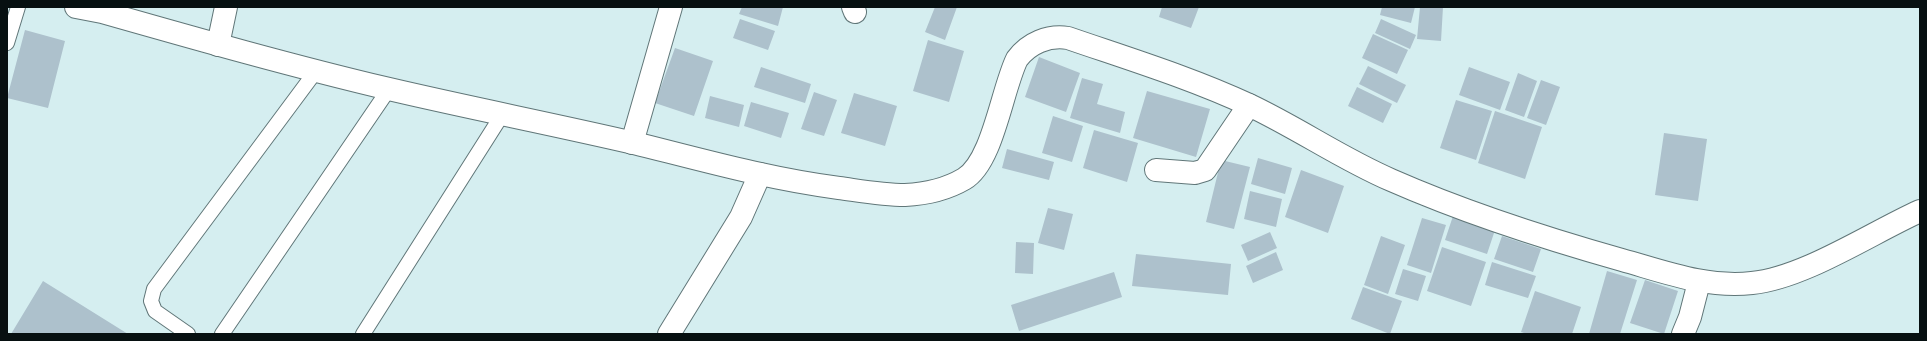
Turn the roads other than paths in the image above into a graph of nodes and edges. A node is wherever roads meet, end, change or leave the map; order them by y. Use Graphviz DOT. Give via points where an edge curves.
graph roads {
  1 [pos="18,7"];
  2 [pos="76,7"];
  3 [pos="226,7"];
  4 [pos="671,7"];
  5 [pos="7,43"];
  6 [pos="218,45"];
  7 [pos="316,71"];
  8 [pos="389,89"];
  9 [pos="1249,105"];
  10 [pos="502,115"];
  11 [pos="632,143"];
  12 [pos="1156,170"];
  13 [pos="759,177"];
  14 [pos="1920,211"];
  15 [pos="1699,282"];
  16 [pos="188,334"];
  17 [pos="222,334"];
  18 [pos="363,334"];
  19 [pos="669,334"];
  20 [pos="1683,334"];
  1 -- 5 [label="lane"];
  2 -- 6 [label="street"];
  3 -- 6 [label="street"];
  4 -- 11 [label="street"];
  6 -- 7 [label="street"];
  7 -- 8 [label="street"];
  7 -- 16 [label="lane" via="154,289 151,300 155,311"];
  8 -- 10 [label="street"];
  8 -- 17 [label="lane"];
  9 -- 12 [label="street" via="1205,170 1195,173"];
  9 -- 13 [label="street" via="1191,81 1068,38 1054,37 1029,47 1017,59 987,146 976,168 964,180 937,190 905,195"];
  9 -- 15 [label="street" via="1390,180 1429,196 1585,250"];
  10 -- 11 [label="street"];
  10 -- 18 [label="lane"];
  11 -- 13 [label="street"];
  13 -- 19 [label="street" via="741,217"];
  14 -- 15 [label="street" via="1819,261 1775,279 1738,284"];
  15 -- 20 [label="street"];
}
